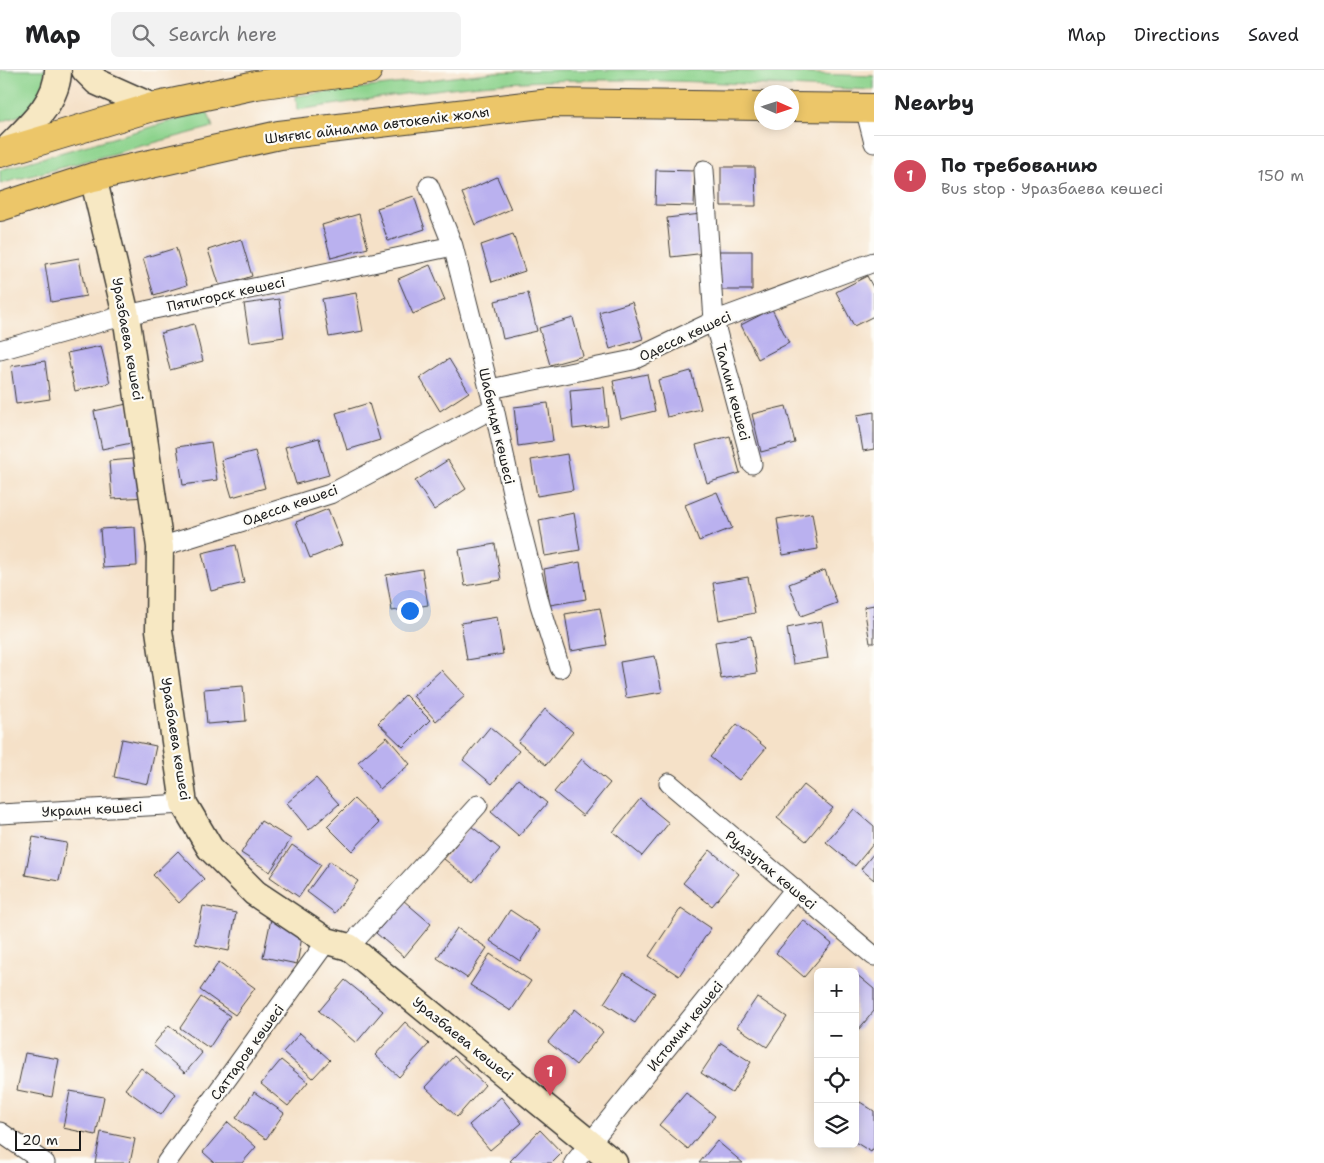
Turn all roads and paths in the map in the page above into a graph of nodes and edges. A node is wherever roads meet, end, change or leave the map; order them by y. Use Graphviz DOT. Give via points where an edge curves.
graph roads {
  1 [pos="58,70"];
  2 [pos="85,70"];
  3 [pos="368,70"];
  4 [pos="754,106"];
  5 [pos="153,107"];
  6 [pos="799,107"];
  7 [pos="870,108"];
  8 [pos="874,143"];
  9 [pos="3,152"];
  10 [pos="704,170"];
  11 [pos="93,177"];
  12 [pos="428,186"];
  13 [pos="0,207"];
  14 [pos="453,246"];
  15 [pos="874,262"];
  16 [pos="126,315"];
  17 [pos="714,321"];
  18 [pos="0,350"];
  19 [pos="490,389"];
  20 [pos="494,408"];
  21 [pos="752,464"];
  22 [pos="160,547"];
  23 [pos="560,668"];
  24 [pos="668,783"];
  25 [pos="184,804"];
  26 [pos="478,805"];
  27 [pos="0,814"];
  28 [pos="795,889"];
  29 [pos="338,944"];
  30 [pos="874,956"];
  31 [pos="0,1132"];
  32 [pos="591,1142"];
  33 [pos="45,1163"];
  34 [pos="166,1163"];
  35 [pos="574,1163"];
  36 [pos="614,1163"];
  1 -- 9 [label="street" via="58,80 43,110"];
  2 -- 5 [label="street" via="97,82"];
  3 -- 5 [label="main road" via="256,85"];
  4 -- 11 [label="main road, Шығыс айналма автокөлік жолы" via="550,103 279,135"];
  5 -- 9 [label="main road"];
  6 -- 7 [label="main road"];
  7 -- 8 [label="street"];
  10 -- 17 [label="street, Таллин көшесі"];
  11 -- 13 [label="main road, Шығыс айналма автокөлік жолы"];
  11 -- 16 [label="street, Уразбаева көшесі"];
  12 -- 14 [label="street, Шабынды көшесі"];
  14 -- 16 [label="street, Пятигорск көшесі"];
  14 -- 19 [label="street, Шабынды көшесі"];
  15 -- 17 [label="street, Одесса көшесі"];
  16 -- 18 [label="street, Пятигорск көшесі"];
  16 -- 22 [label="street, Уразбаева көшесі"];
  17 -- 19 [label="street, Одесса көшесі" via="633,360"];
  17 -- 21 [label="street, Таллин көшесі"];
  19 -- 20 [label="street, Шабынды көшесі"];
  20 -- 22 [label="street, Одесса көшесі" via="330,494"];
  20 -- 23 [label="street, Шабынды көшесі" via="540,605"];
  22 -- 25 [label="street, Уразбаева көшесі" via="159,630"];
  24 -- 28 [label="street, Рудзутак көшесі"];
  25 -- 27 [label="street, Украин көшесі"];
  25 -- 29 [label="street, Уразбаева көшесі" via="210,848 255,893"];
  26 -- 29 [label="street, Саттаров көшесі"];
  28 -- 30 [label="street, Рудзутак көшесі"];
  28 -- 32 [label="street, Истомин көшесі"];
  29 -- 32 [label="street, Уразбаева көшесі"];
  29 -- 34 [label="street, Саттаров көшесі"];
  31 -- 33 [label="street"];
  32 -- 35 [label="street, Истомин көшесі"];
  32 -- 36 [label="street, Уразбаева көшесі"];
}
